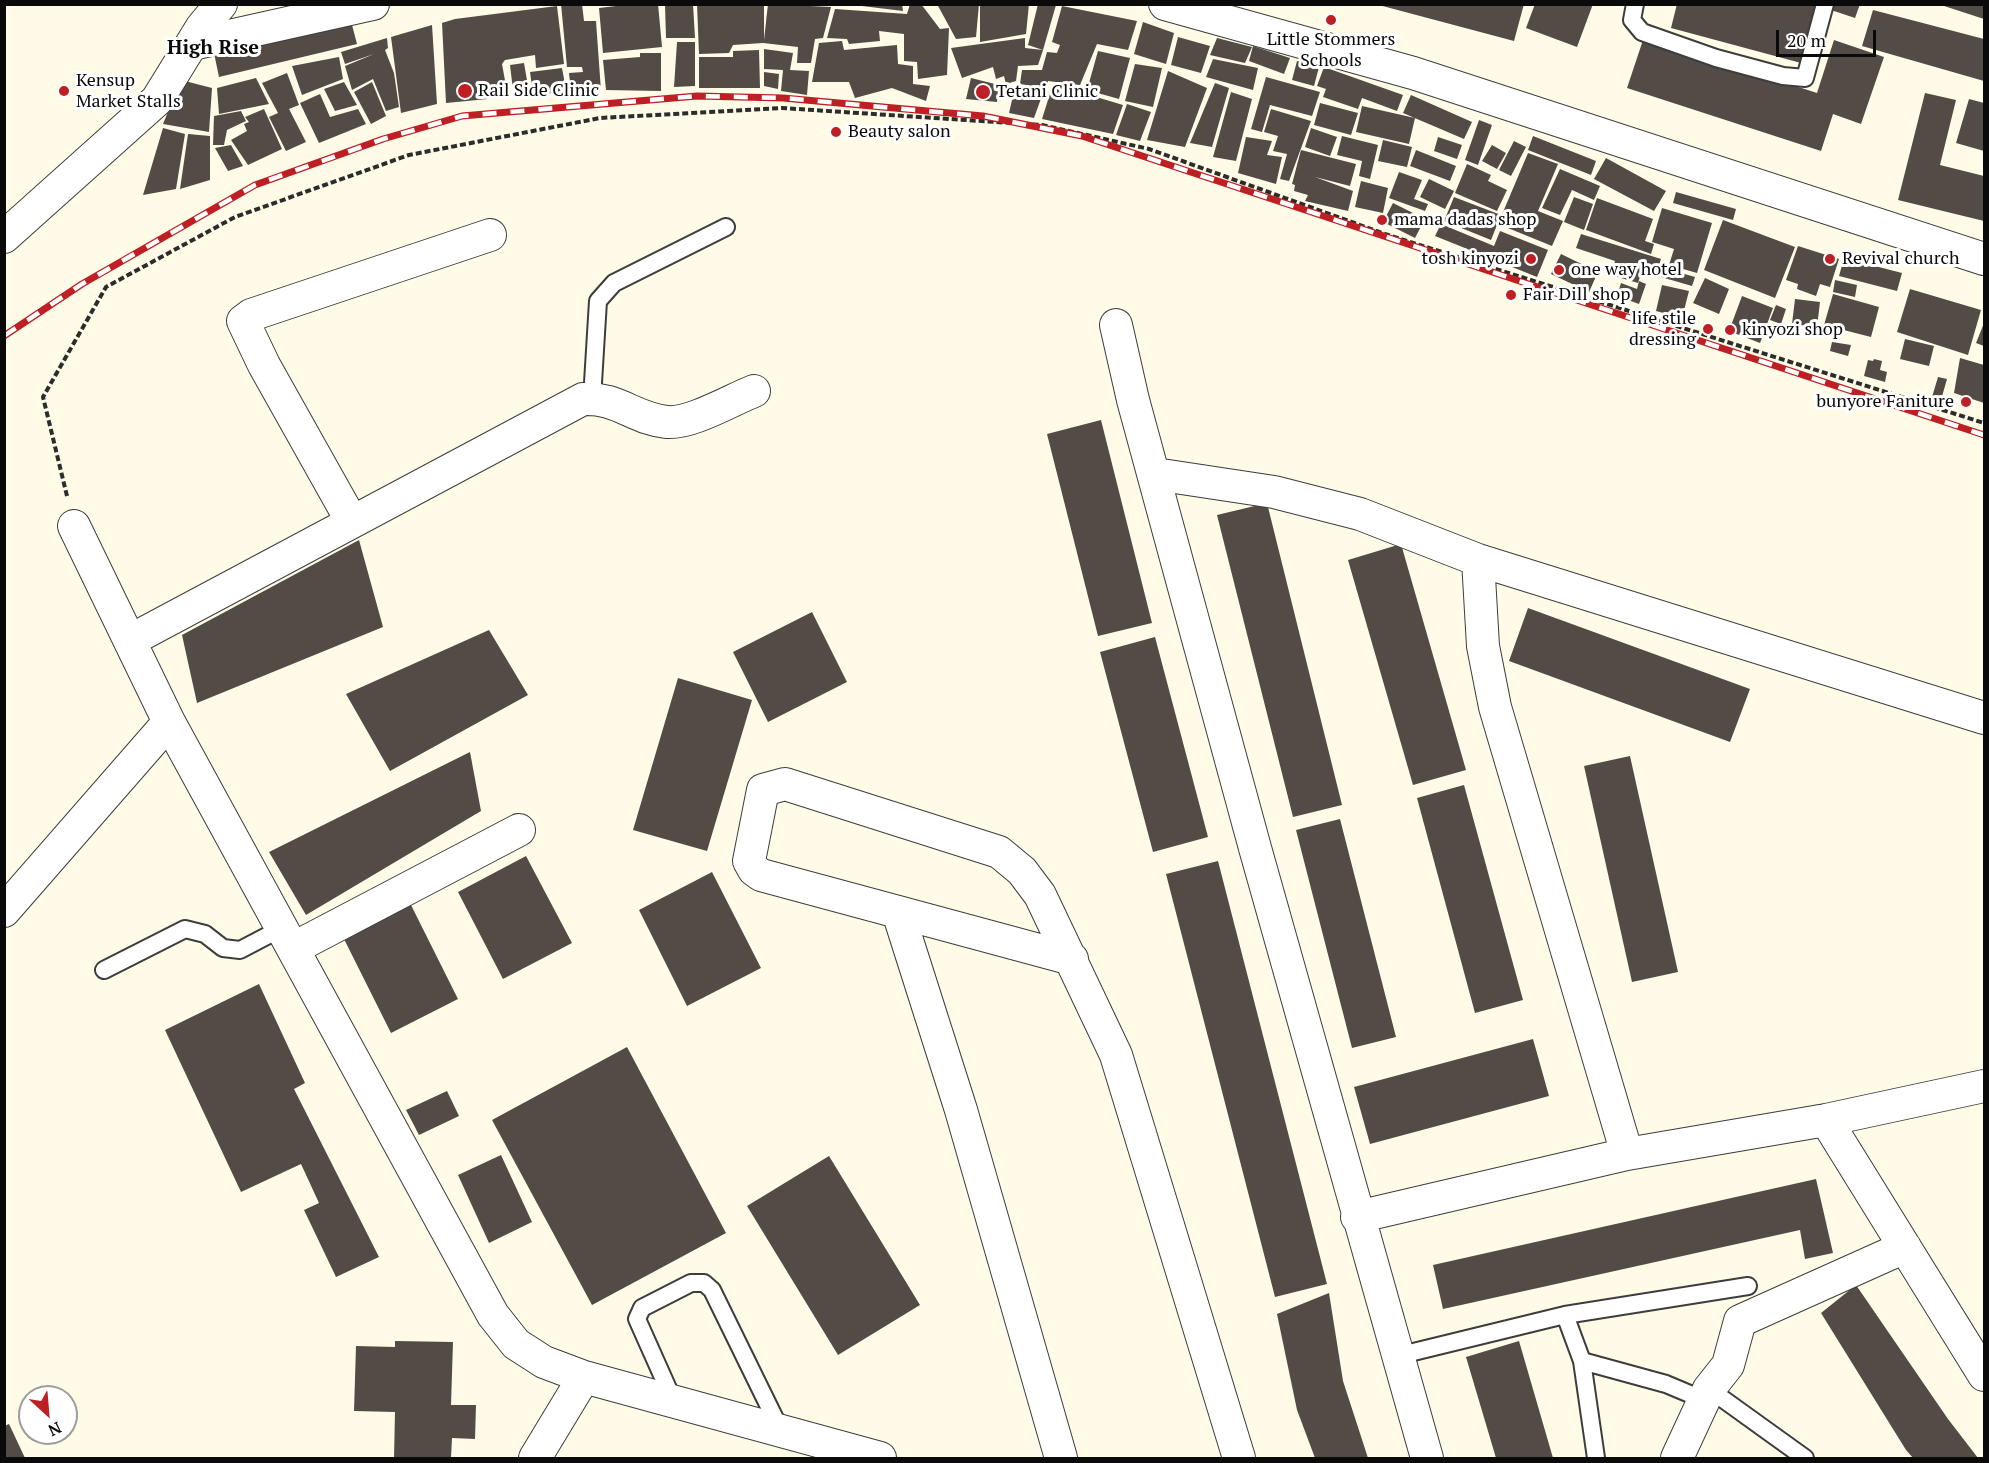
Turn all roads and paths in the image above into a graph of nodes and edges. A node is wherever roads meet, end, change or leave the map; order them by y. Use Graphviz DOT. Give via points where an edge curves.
graph roads {
  1 [pos="221,4"];
  2 [pos="373,4"];
  3 [pos="1165,4"];
  4 [pos="1635,4"];
  5 [pos="1825,4"];
  6 [pos="193,44"];
  7 [pos="726,228"];
  8 [pos="490,235"];
  9 [pos="4,237"];
  10 [pos="1984,259"];
  11 [pos="1116,325"];
  12 [pos="754,391"];
  13 [pos="592,399"];
  14 [pos="1984,423"];
  15 [pos="1155,474"];
  16 [pos="351,520"];
  17 [pos="74,526"];
  18 [pos="1478,560"];
  19 [pos="131,640"];
  20 [pos="1984,718"];
  21 [pos="169,722"];
  22 [pos="519,830"];
  23 [pos="4,911"];
  24 [pos="897,912"];
  25 [pos="288,938"];
  26 [pos="1072,959"];
  27 [pos="104,970"];
  28 [pos="1984,1086"];
  29 [pos="1826,1120"];
  30 [pos="1627,1155"];
  31 [pos="1357,1217"];
  32 [pos="1905,1247"];
  33 [pos="1748,1286"];
  34 [pos="1565,1316"];
  35 [pos="1397,1356"];
  36 [pos="1582,1361"];
  37 [pos="1984,1375"];
  38 [pos="584,1377"];
  39 [pos="1707,1394"];
  40 [pos="674,1402"];
  41 [pos="782,1432"];
  42 [pos="535,1458"];
  43 [pos="880,1458"];
  44 [pos="1061,1458"];
  45 [pos="1239,1458"];
  46 [pos="1427,1458"];
  47 [pos="1596,1458"];
  48 [pos="1677,1458"];
  49 [pos="1805,1458"];
  1 -- 6 [label="street"];
  2 -- 6 [label="street"];
  3 -- 10 [label="street" via="1413,73"];
  4 -- 5 [label="lane" via="1632,20 1642,32 1727,61 1805,78"];
  6 -- 9 [label="street" via="157,100"];
  7 -- 13 [label="lane" via="614,283 598,301"];
  8 -- 16 [label="street" via="251,315 243,321"];
  11 -- 15 [label="street"];
  12 -- 13 [label="street" via="683,421 668,422 603,398"];
  13 -- 16 [label="street" via="582,399"];
  14 -- 17 [label="path" via="1385,234 1149,149 1042,125 782,108 657,114 600,118 410,155 235,217 106,287 43,397"];
  15 -- 18 [label="street" via="1274,492 1360,514"];
  15 -- 31 [label="street"];
  16 -- 19 [label="street"];
  17 -- 19 [label="street"];
  18 -- 20 [label="street"];
  18 -- 30 [label="street" via="1483,646 1495,707"];
  19 -- 21 [label="street"];
  21 -- 23 [label="street"];
  21 -- 25 [label="street"];
  22 -- 25 [label="street"];
  24 -- 26 [label="street"];
  24 -- 26 [label="street" via="754,870 749,861 763,790 785,784 999,852 1022,871 1040,896"];
  24 -- 44 [label="street" via="961,1110"];
  25 -- 27 [label="lane" via="240,950 223,948 205,934 185,929"];
  25 -- 38 [label="street" via="493,1315 516,1344 544,1362"];
  26 -- 45 [label="street" via="1116,1055"];
  28 -- 29 [label="street"];
  29 -- 30 [label="street"];
  29 -- 32 [label="street"];
  30 -- 31 [label="street"];
  31 -- 35 [label="street"];
  32 -- 37 [label="street"];
  32 -- 39 [label="street" via="1740,1321 1728,1365"];
  33 -- 34 [label="lane"];
  34 -- 35 [label="lane"];
  34 -- 36 [label="lane"];
  35 -- 46 [label="street"];
  36 -- 39 [label="lane"];
  36 -- 47 [label="lane"];
  38 -- 40 [label="street"];
  38 -- 42 [label="street"];
  39 -- 48 [label="street"];
  39 -- 49 [label="lane"];
  40 -- 41 [label="street"];
  40 -- 41 [label="lane" via="638,1319 642,1308 691,1283 704,1283 712,1290"];
  41 -- 43 [label="street"];
}
